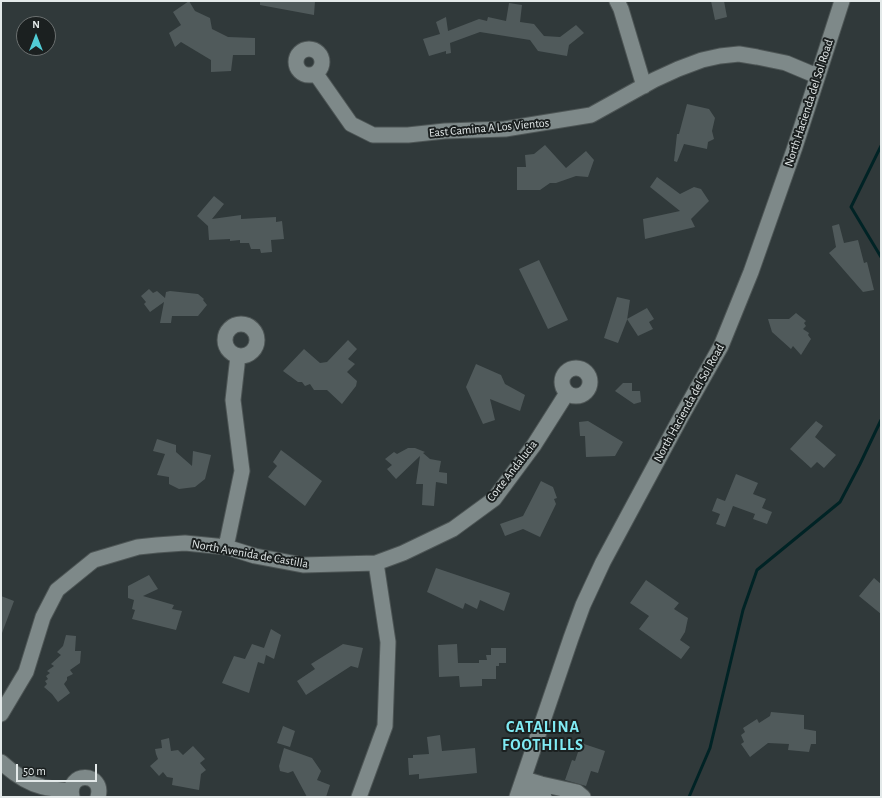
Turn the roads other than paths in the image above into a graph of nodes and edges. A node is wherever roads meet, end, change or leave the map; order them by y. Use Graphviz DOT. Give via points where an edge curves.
graph roads {
  1 [pos="617,1"];
  2 [pos="842,1"];
  3 [pos="316,74"];
  4 [pos="817,76"];
  5 [pos="644,86"];
  6 [pos="238,356"];
  7 [pos="567,393"];
  8 [pos="226,548"];
  9 [pos="376,563"];
  10 [pos="1,714"];
  11 [pos="1,762"];
  12 [pos="520,788"];
  13 [pos="72,794"];
  14 [pos="98,797"];
  15 [pos="358,797"];
  16 [pos="544,797"];
  17 [pos="583,797"];
  1 -- 5 [label="street"];
  2 -- 4 [label="street, North Hacienda del Sol Road"];
  3 -- 5 [label="street, East Camina A Los Vientos" via="351,124 373,135 505,129 591,115"];
  4 -- 5 [label="street, East Camina A Los Vientos" via="786,63 739,54 702,60"];
  4 -- 12 [label="street, North Hacienda del Sol Road" via="751,272 721,346 603,562 583,605"];
  6 -- 8 [label="street" via="232,400 242,471"];
  7 -- 9 [label="street, Corte Andalucia" via="534,445 494,499 453,529"];
  8 -- 9 [label="street, North Avenida de Castilla" via="303,565"];
  8 -- 10 [label="street, North Avenida de Castilla" via="185,543 157,545 94,560 57,590 43,617 26,672"];
  9 -- 15 [label="street" via="388,642 385,726"];
  11 -- 13 [label="street" via="28,781"];
  12 -- 16 [label="street"];
  12 -- 17 [label="street" via="541,784 577,792"];
  13 -- 14 [label="street" via="74,783 87,777 98,784"];
}
